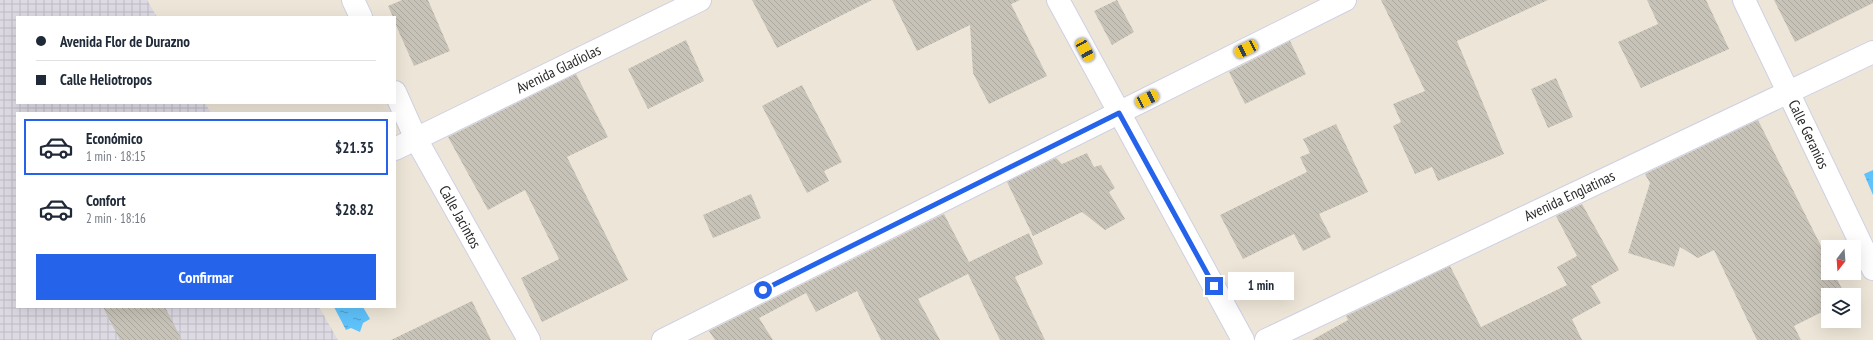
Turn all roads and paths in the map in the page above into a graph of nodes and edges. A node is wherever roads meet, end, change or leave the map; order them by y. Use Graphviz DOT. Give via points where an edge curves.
graph roads {
  1 [pos="353,0"];
  2 [pos="700,0"];
  3 [pos="1058,0"];
  4 [pos="1345,0"];
  5 [pos="1744,0"];
  6 [pos="361,16"];
  7 [pos="1873,52"];
  8 [pos="1788,92"];
  9 [pos="396,94"];
  10 [pos="1119,113"];
  11 [pos="416,139"];
  12 [pos="396,149"];
  13 [pos="1873,269"];
  14 [pos="529,340"];
  15 [pos="664,340"];
  16 [pos="1243,340"];
  17 [pos="1266,340"];
  1 -- 6 [label="street"];
  2 -- 11 [label="street, Avenida Gladiolas"];
  3 -- 10 [label="street"];
  4 -- 10 [label="street"];
  5 -- 8 [label="street, Calle Geranios"];
  7 -- 8 [label="street, Avenida Englatinas"];
  8 -- 13 [label="street, Calle Geranios"];
  8 -- 17 [label="street, Avenida Englatinas"];
  9 -- 11 [label="street, Calle Jacintos"];
  10 -- 15 [label="street"];
  10 -- 16 [label="street"];
  11 -- 12 [label="street, Avenida Gladiolas"];
  11 -- 14 [label="street, Calle Jacintos"];
}
